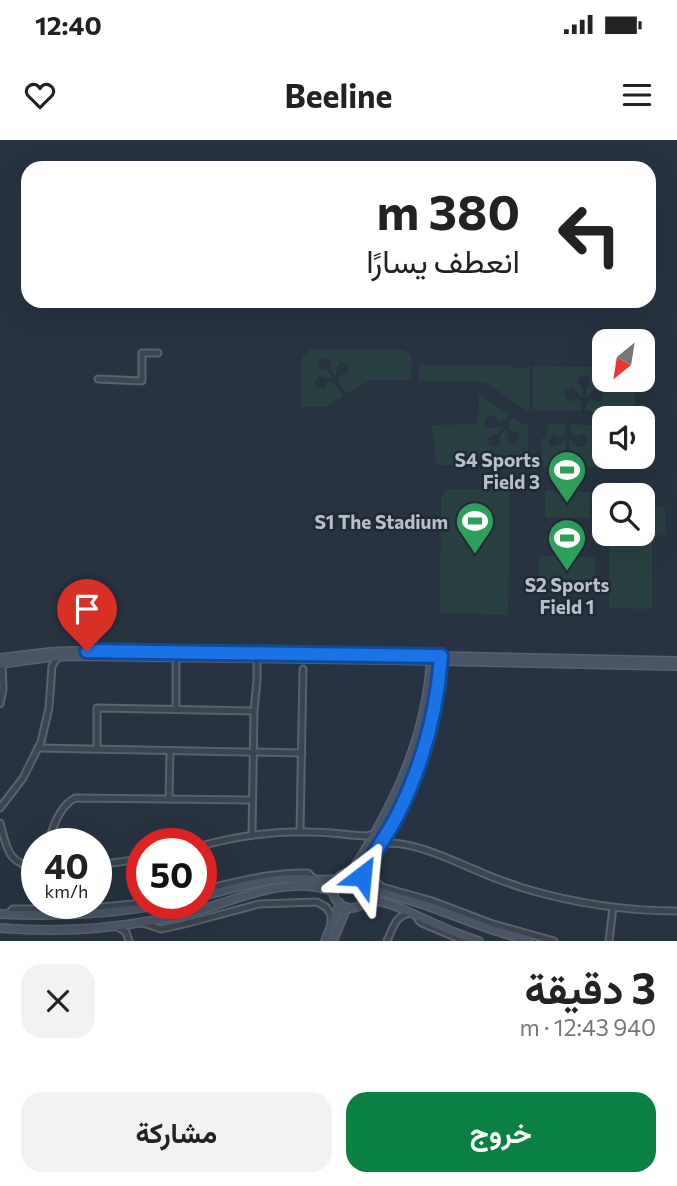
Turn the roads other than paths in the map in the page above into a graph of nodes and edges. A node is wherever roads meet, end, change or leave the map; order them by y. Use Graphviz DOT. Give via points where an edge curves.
graph roads {
  1 [pos="158,353"];
  2 [pos="98,379"];
  3 [pos="58,657"];
  4 [pos="43,658"];
  5 [pos="176,658"];
  6 [pos="431,659"];
  7 [pos="441,659"];
  8 [pos="257,660"];
  9 [pos="1,662"];
  10 [pos="677,664"];
  11 [pos="52,666"];
  12 [pos="303,669"];
  13 [pos="0,704"];
  14 [pos="176,709"];
  15 [pos="254,711"];
  16 [pos="38,748"];
  17 [pos="97,749"];
  18 [pos="170,751"];
  19 [pos="253,752"];
  20 [pos="302,752"];
  21 [pos="169,799"];
  22 [pos="252,800"];
  23 [pos="0,808"];
  24 [pos="0,823"];
  25 [pos="54,828"];
  26 [pos="389,830"];
  27 [pos="300,832"];
  28 [pos="374,834"];
  29 [pos="252,835"];
  30 [pos="361,839"];
  31 [pos="217,843"];
  32 [pos="381,844"];
  33 [pos="400,844"];
  34 [pos="364,851"];
  35 [pos="9,853"];
  36 [pos="0,854"];
  37 [pos="369,862"];
  38 [pos="21,863"];
  39 [pos="349,872"];
  40 [pos="362,876"];
  41 [pos="314,879"];
  42 [pos="337,879"];
  43 [pos="217,887"];
  44 [pos="369,888"];
  45 [pos="217,892"];
  46 [pos="334,892"];
  47 [pos="365,901"];
  48 [pos="390,904"];
  49 [pos="344,905"];
  50 [pos="126,907"];
  51 [pos="613,907"];
  52 [pos="677,911"];
  53 [pos="4,914"];
  54 [pos="413,914"];
  55 [pos="397,918"];
  56 [pos="139,922"];
  57 [pos="331,924"];
  58 [pos="116,926"];
  59 [pos="0,928"];
  60 [pos="129,940"];
  61 [pos="326,940"];
  62 [pos="609,940"];
  63 [pos="387,941"];
  64 [pos="464,941"];
  65 [pos="479,941"];
  66 [pos="529,941"];
  67 [pos="554,941"];
  1 -- 2 [label="street" via="142,353 142,381"];
  3 -- 4 [label="main road"];
  3 -- 5 [label="main road"];
  3 -- 11 [label="street"];
  4 -- 9 [label="main road"];
  4 -- 11 [label="street"];
  5 -- 8 [label="main road"];
  5 -- 14 [label="street"];
  6 -- 7 [label="main road"];
  6 -- 8 [label="main road"];
  6 -- 9 [label="main road" via="73,651"];
  6 -- 28 [label="main road" via="415,745"];
  7 -- 10 [label="main road"];
  7 -- 26 [label="main road" via="425,748"];
  8 -- 15 [label="street"];
  9 -- 13 [label="street"];
  11 -- 16 [label="street" via="49,708"];
  12 -- 20 [label="street"];
  14 -- 15 [label="street"];
  14 -- 17 [label="street" via="97,708"];
  15 -- 19 [label="street"];
  16 -- 17 [label="street"];
  16 -- 23 [label="street"];
  17 -- 18 [label="street"];
  18 -- 19 [label="street"];
  18 -- 21 [label="street"];
  19 -- 20 [label="street"];
  19 -- 22 [label="street"];
  20 -- 27 [label="street"];
  21 -- 22 [label="street"];
  21 -- 25 [label="street" via="75,797"];
  22 -- 29 [label="street"];
  24 -- 35 [label="street"];
  26 -- 32 [label="main road"];
  26 -- 33 [label="street"];
  27 -- 29 [label="street"];
  27 -- 30 [label="street" via="350,834"];
  28 -- 30 [label="street"];
  28 -- 34 [label="main road"];
  29 -- 31 [label="street"];
  30 -- 34 [label="street"];
  32 -- 33 [label="street"];
  32 -- 37 [label="main road"];
  33 -- 51 [label="street" via="530,890"];
  34 -- 39 [label="main road"];
  35 -- 36 [label="street"];
  35 -- 38 [label="street"];
  37 -- 40 [label="main road"];
  37 -- 67 [label="street" via="372,878 382,887"];
  39 -- 40 [label="main road"];
  39 -- 42 [label="main road"];
  40 -- 44 [label="main road"];
  41 -- 42 [label="main road"];
  41 -- 43 [label="street" via="308,873 277,874"];
  41 -- 45 [label="main road" via="268,881"];
  42 -- 46 [label="main road"];
  44 -- 47 [label="main road"];
  44 -- 66 [label="main road"];
  46 -- 49 [label="main road"];
  46 -- 56 [label="main road" via="326,888 269,889"];
  47 -- 48 [label="main road"];
  47 -- 49 [label="main road"];
  48 -- 54 [label="main road"];
  48 -- 55 [label="street"];
  49 -- 57 [label="main road"];
  49 -- 61 [label="main road"];
  50 -- 53 [label="main road" via="79,915"];
  51 -- 52 [label="street"];
  51 -- 62 [label="street"];
  54 -- 55 [label="street"];
  54 -- 64 [label="street" via="422,923"];
  54 -- 65 [label="main road"];
  55 -- 63 [label="street"];
  56 -- 57 [label="street" via="161,929 259,904 317,902 326,907"];
  56 -- 58 [label="main road"];
  56 -- 60 [label="street"];
  57 -- 61 [label="main road"];
  58 -- 59 [label="main road"];
  58 -- 60 [label="street"];
}
